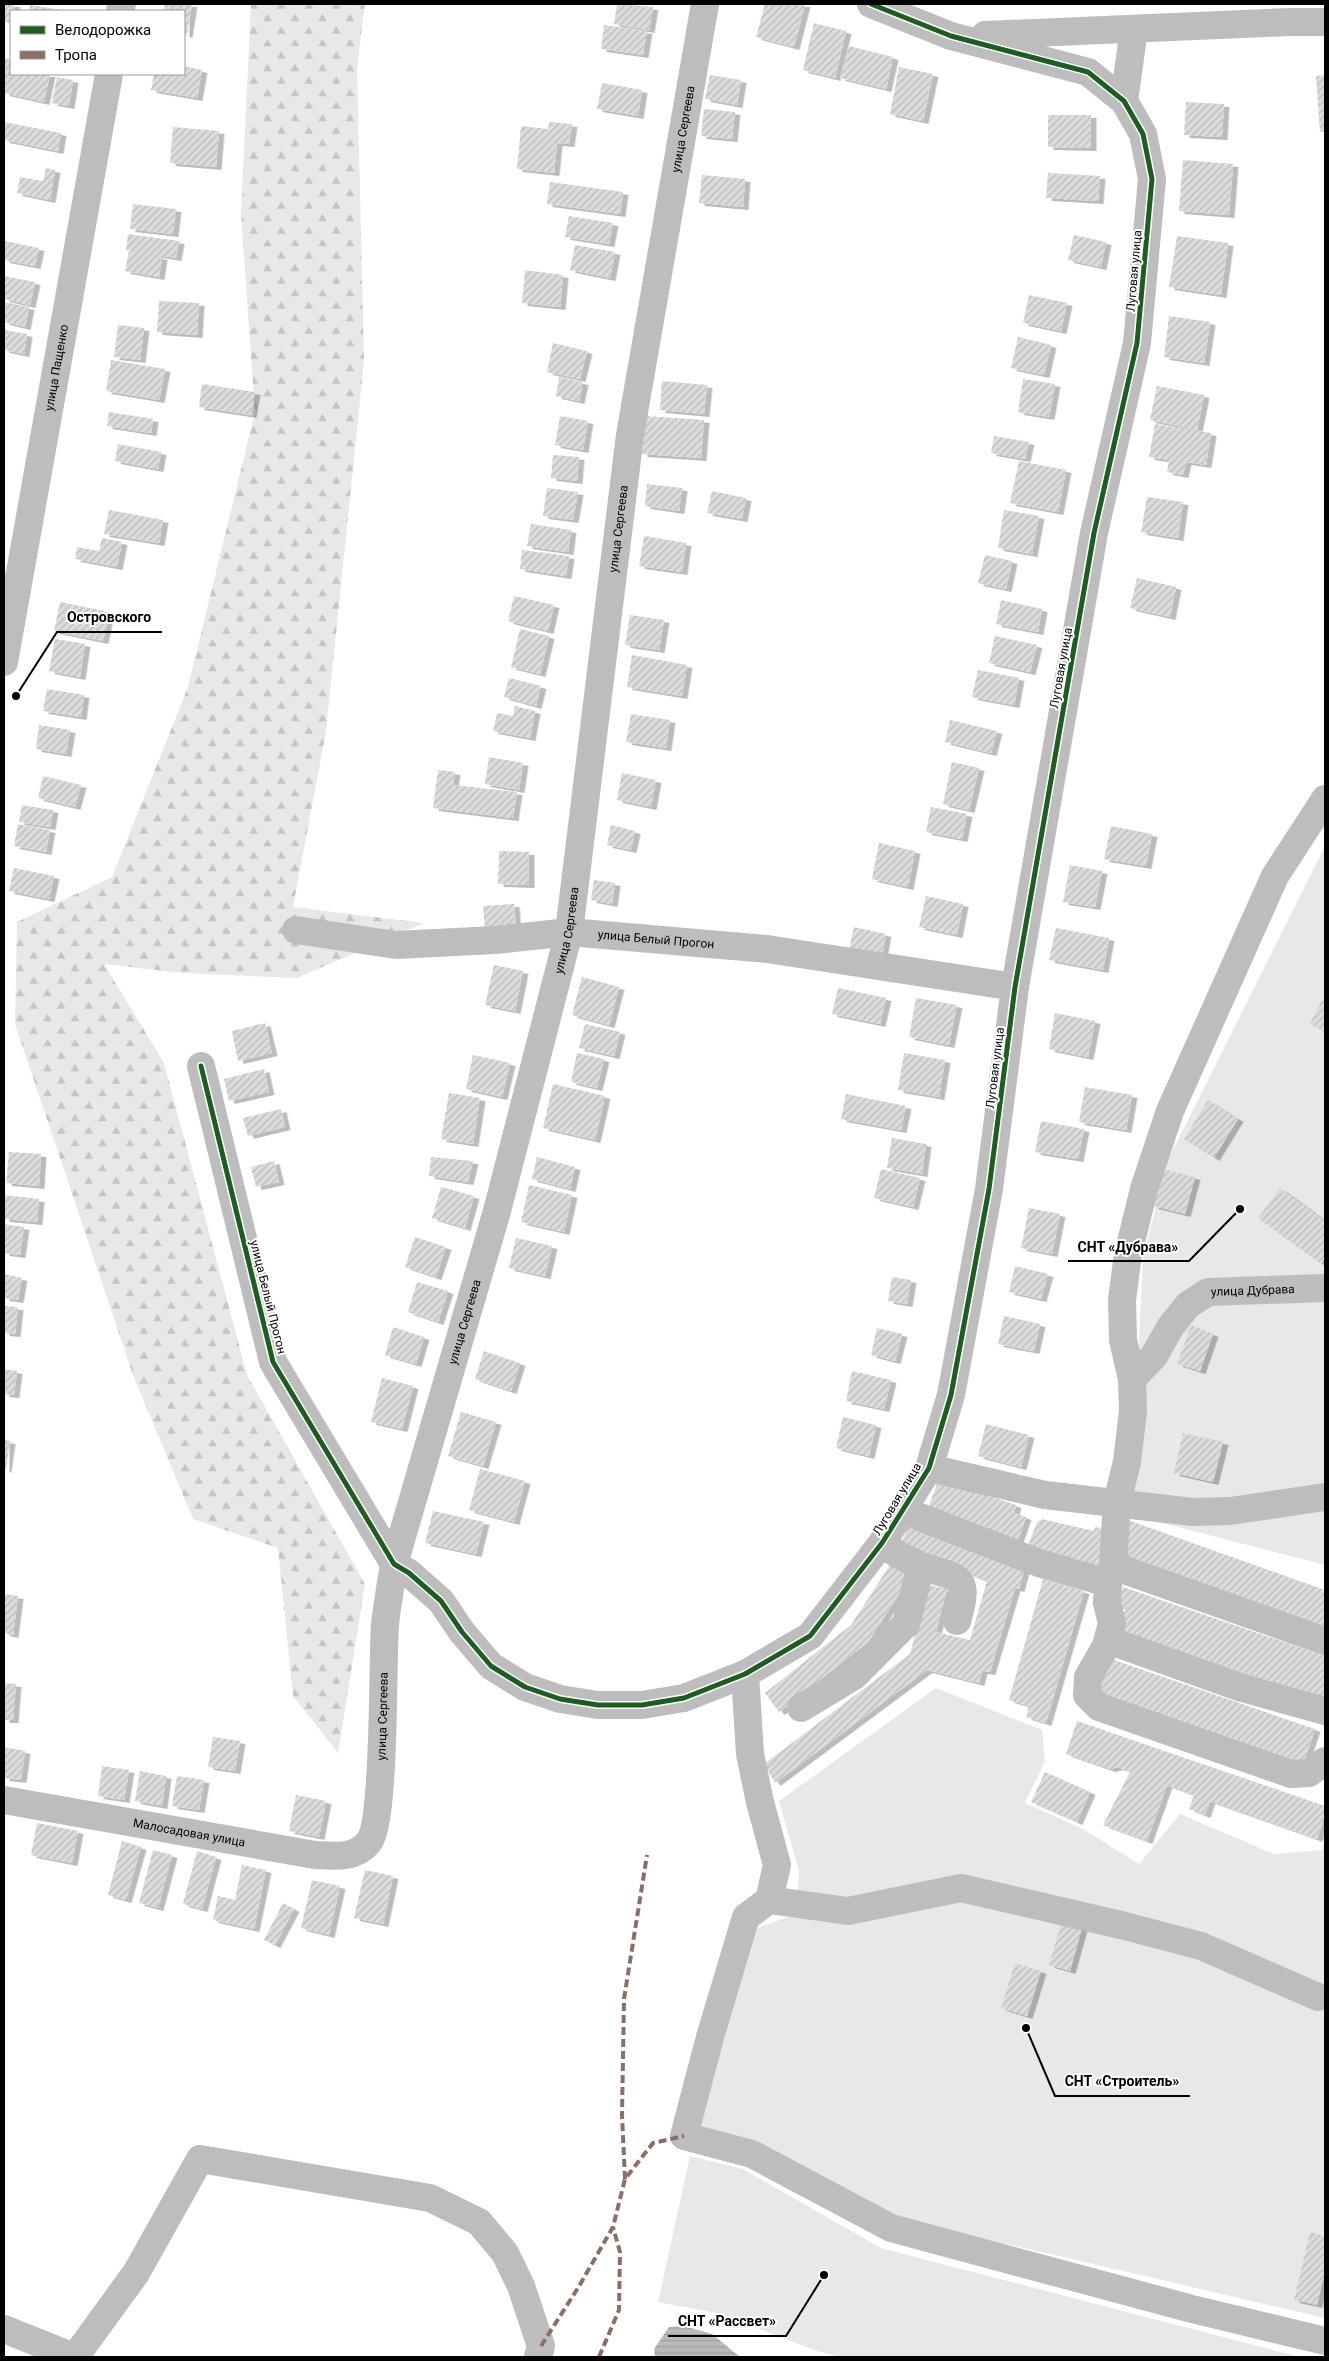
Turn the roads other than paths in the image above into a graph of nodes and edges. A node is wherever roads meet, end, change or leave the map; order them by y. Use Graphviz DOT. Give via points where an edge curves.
graph roads {
  1 [pos="704,4"];
  2 [pos="871,4"];
  3 [pos="1325,22"];
  4 [pos="1134,29"];
  5 [pos="951,36"];
  6 [pos="109,75"];
  7 [pos="1124,101"];
  8 [pos="4,662"];
  9 [pos="1325,799"];
  10 [pos="296,930"];
  11 [pos="569,932"];
  12 [pos="1015,987"];
  13 [pos="201,1066"];
  14 [pos="1324,1286"];
  15 [pos="1132,1379"];
  16 [pos="929,1468"];
  17 [pos="1325,1497"];
  18 [pos="1117,1502"];
  19 [pos="920,1517"];
  20 [pos="882,1543"];
  21 [pos="394,1564"];
  22 [pos="922,1566"];
  23 [pos="1110,1575"];
  24 [pos="957,1621"];
  25 [pos="1108,1640"];
  26 [pos="1325,1641"];
  27 [pos="745,1674"];
  28 [pos="801,1708"];
  29 [pos="1325,1711"];
  30 [pos="1325,1761"];
  31 [pos="4,1800"];
  32 [pos="369,1842"];
  33 [pos="769,1900"];
  34 [pos="1318,1997"];
  35 [pos="4,2329"];
  36 [pos="1325,2341"];
  37 [pos="75,2357"];
  38 [pos="538,2357"];
  1 -- 11 [label="street, улица Сергеева" via="630,435"];
  2 -- 5 [label="street, Луговая улица"];
  3 -- 4 [label="street"];
  4 -- 5 [label="street"];
  4 -- 7 [label="street"];
  5 -- 7 [label="street, Луговая улица" via="1088,72"];
  6 -- 8 [label="street, улица Пащенко"];
  7 -- 12 [label="street, Луговая улица" via="1143,134 1152,179 1137,343 1094,533"];
  9 -- 15 [label="street" via="1275,876 1170,1111 1149,1172 1128,1254 1122,1300 1123,1340"];
  10 -- 11 [label="street, улица Белый Прогон" via="396,945"];
  11 -- 12 [label="street, улица Белый Прогон" via="767,949"];
  11 -- 21 [label="street, улица Сергеева" via="498,1211"];
  12 -- 16 [label="street, Луговая улица" via="989,1189 951,1395"];
  13 -- 21 [label="street, улица Белый Прогон" via="273,1362"];
  14 -- 15 [label="street, улица Дубрава" via="1208,1292 1188,1305 1154,1356"];
  15 -- 18 [label="street" via="1133,1411 1127,1462"];
  16 -- 18 [label="street" via="1045,1495"];
  16 -- 20 [label="street, Луговая улица"];
  17 -- 18 [label="street" via="1230,1511 1192,1512"];
  18 -- 23 [label="street"];
  19 -- 23 [label="street" via="1039,1563"];
  20 -- 22 [label="street"];
  20 -- 27 [label="street, Луговая улица" via="810,1636"];
  21 -- 27 [label="street, Луговая улица" via="441,1601 462,1632 492,1666 525,1687 560,1699 598,1705 642,1705 684,1698"];
  21 -- 32 [label="street, улица Сергеева" via="385,1624 380,1782 376,1825"];
  22 -- 24 [label="street" via="953,1576 963,1586 964,1596"];
  22 -- 28 [label="street" via="906,1624 854,1676"];
  23 -- 25 [label="street" via="1107,1603 1112,1623"];
  23 -- 26 [label="street"];
  25 -- 29 [label="street" via="1239,1687"];
  25 -- 30 [label="street" via="1088,1677 1087,1695 1099,1707 1291,1774 1308,1773"];
  27 -- 33 [label="street" via="750,1754 777,1865"];
  31 -- 32 [label="street, Малосадовая улица" via="315,1854 340,1856 355,1853"];
  33 -- 34 [label="street" via="848,1911 961,1888 1201,1946"];
  33 -- 36 [label="street" via="746,1917 684,2136 752,2154 891,2228 1192,2309"];
  35 -- 37 [label="street"];
  37 -- 38 [label="street" via="136,2273 200,2159 430,2198 479,2222 505,2253 521,2286 541,2346"];
}
